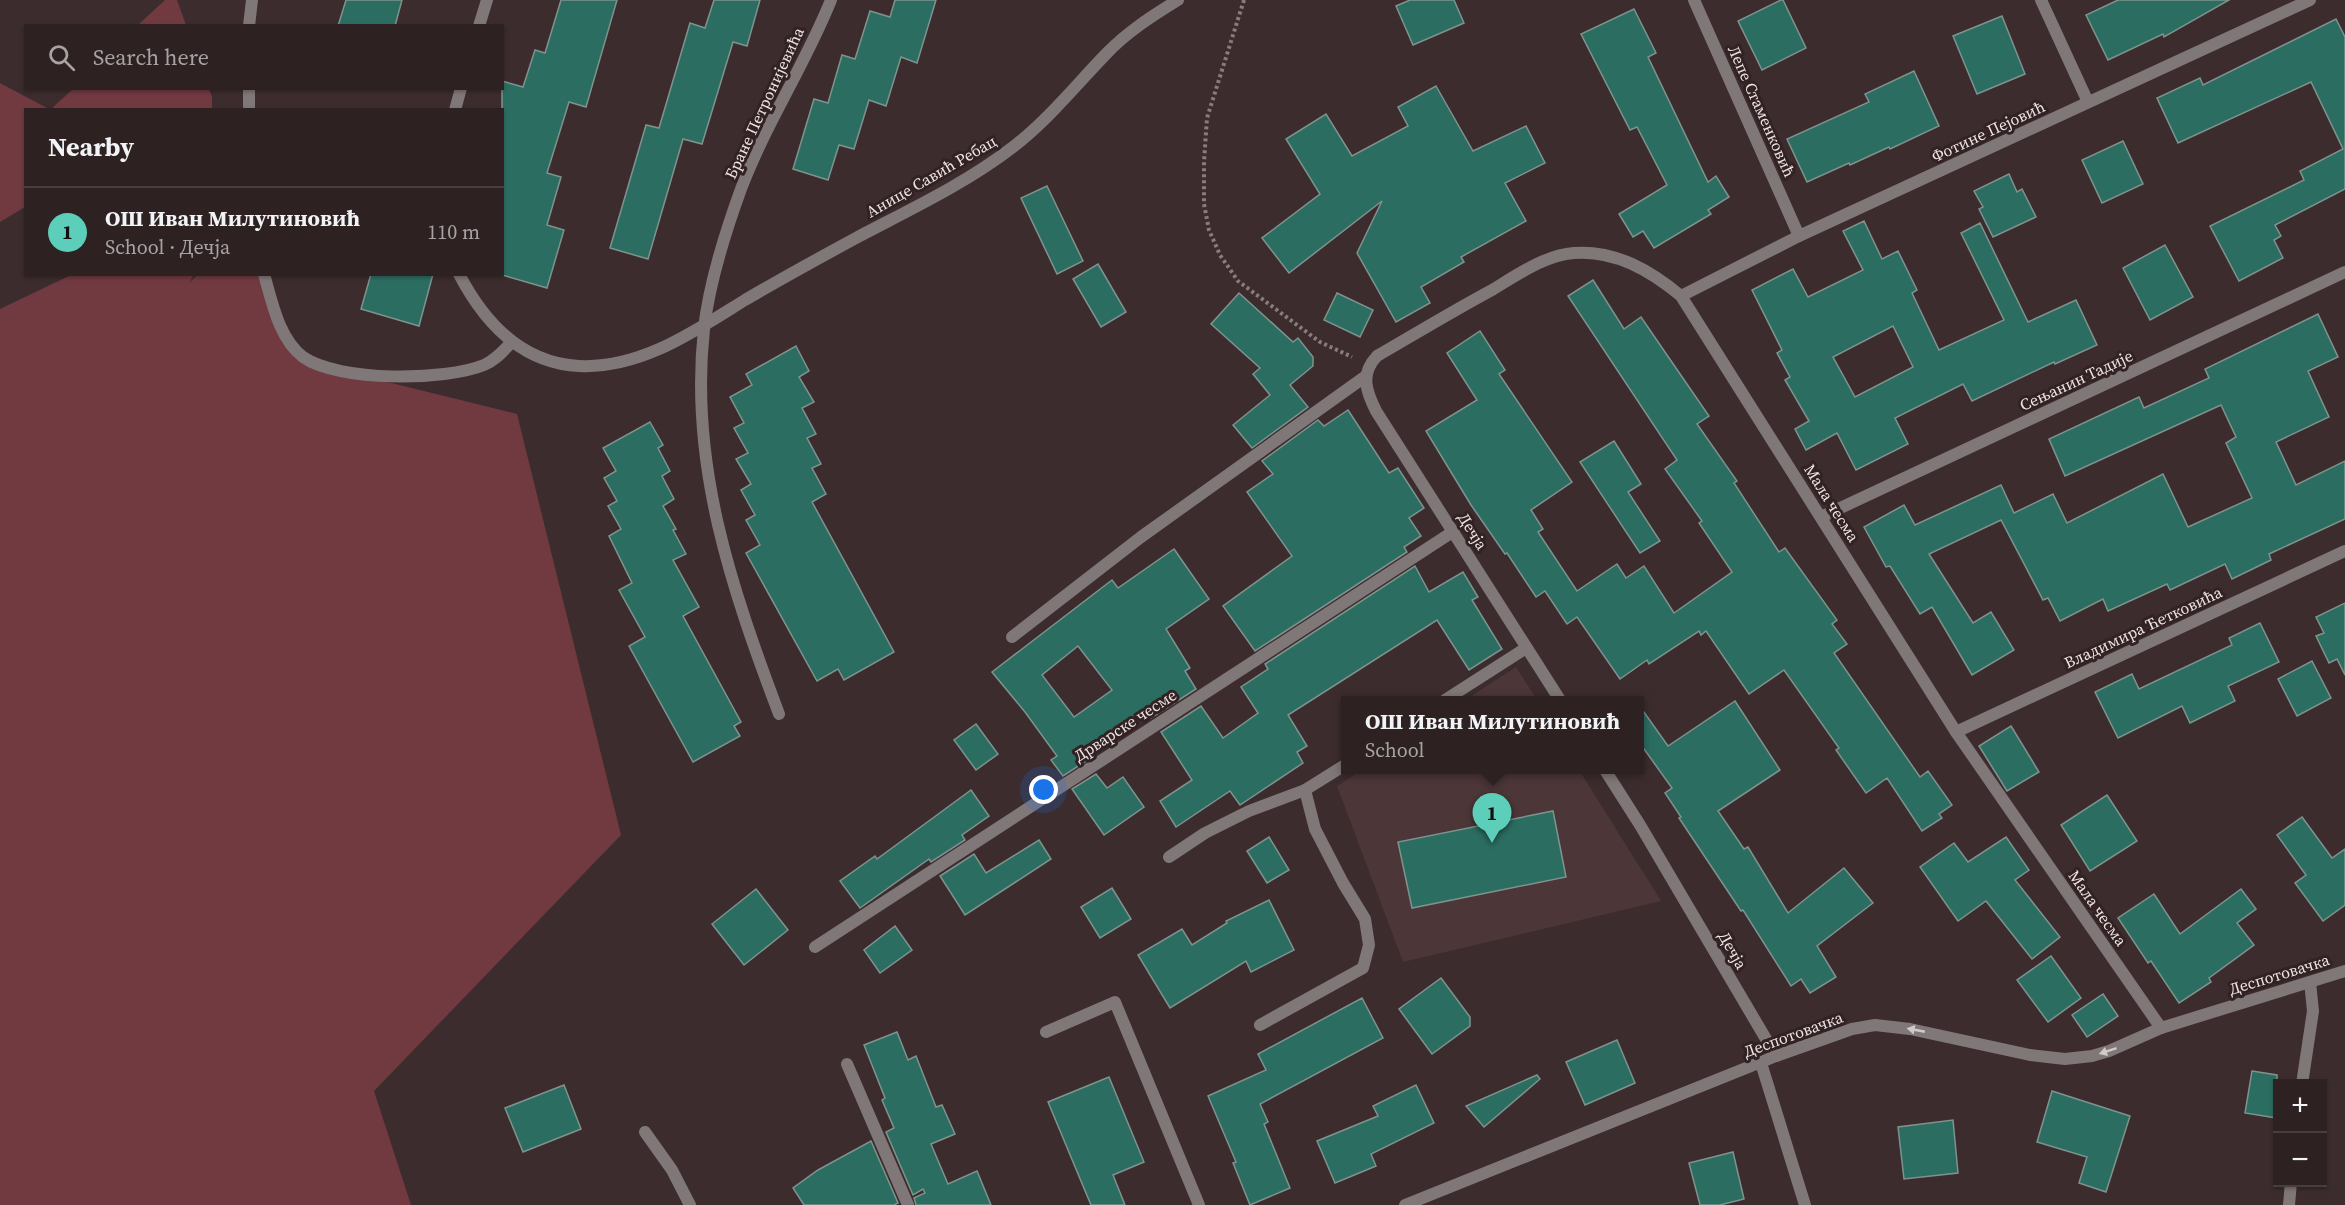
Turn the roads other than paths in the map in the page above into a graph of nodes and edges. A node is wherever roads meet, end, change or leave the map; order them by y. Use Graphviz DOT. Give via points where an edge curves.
graph roads {
  1 [pos="252,0"];
  2 [pos="487,0"];
  3 [pos="831,0"];
  4 [pos="1178,0"];
  5 [pos="1694,0"];
  6 [pos="2041,0"];
  7 [pos="2310,0"];
  8 [pos="249,24"];
  9 [pos="480,24"];
  10 [pos="249,90"];
  11 [pos="460,90"];
  12 [pos="2088,102"];
  13 [pos="249,108"];
  14 [pos="456,108"];
  15 [pos="1800,236"];
  16 [pos="2345,272"];
  17 [pos="265,276"];
  18 [pos="460,276"];
  19 [pos="1681,296"];
  20 [pos="704,327"];
  21 [pos="512,342"];
  22 [pos="1368,370"];
  23 [pos="1821,517"];
  24 [pos="1454,531"];
  25 [pos="2345,551"];
  26 [pos="1012,637"];
  27 [pos="1526,648"];
  28 [pos="1451,696"];
  29 [pos="1557,696"];
  30 [pos="779,714"];
  31 [pos="1956,732"];
  32 [pos="1341,768"];
  33 [pos="1608,774"];
  34 [pos="1305,790"];
  35 [pos="1169,856"];
  36 [pos="815,946"];
  37 [pos="2345,971"];
  38 [pos="2310,982"];
  39 [pos="1260,1024"];
  40 [pos="2161,1028"];
  41 [pos="1046,1032"];
  42 [pos="1776,1056"];
  43 [pos="1761,1063"];
  44 [pos="847,1064"];
  45 [pos="2302,1079"];
  46 [pos="645,1132"];
  47 [pos="2291,1187"];
  48 [pos="690,1205"];
  49 [pos="908,1205"];
  50 [pos="1199,1205"];
  51 [pos="1405,1205"];
  52 [pos="1805,1205"];
  53 [pos="2289,1205"];
  1 -- 8 [label="street"];
  2 -- 9 [label="street"];
  3 -- 20 [label="street, Бране Петронијевића" via="741,189"];
  4 -- 20 [label="street, Анице Савић Ребац" via="1125,36 1041,124 1012,148 926,202"];
  5 -- 15 [label="street, Лепе Стаменковић"];
  6 -- 12 [label="street"];
  7 -- 12 [label="street, Фотине Пејовић"];
  10 -- 13 [label="street"];
  11 -- 14 [label="street"];
  12 -- 15 [label="street, Фотине Пејовић"];
  15 -- 19 [label="street, Фотине Пејовић"];
  16 -- 23 [label="street, Сењанин Тадије"];
  17 -- 21 [label="street" via="290,342 304,357 328,368 388,376 460,372 497,358"];
  18 -- 21 [label="street, Анице Савић Ребац" via="488,321"];
  19 -- 22 [label="street, Мала чесма" via="1656,275 1633,264 1591,253 1560,255 1377,356"];
  19 -- 23 [label="street, Мала чесма"];
  20 -- 21 [label="street, Анице Савић Ребац" via="644,354 598,365 559,364"];
  20 -- 30 [label="street" via="700,385 716,521 735,594"];
  22 -- 24 [label="street, Дечја" via="1368,396 1376,411"];
  22 -- 26 [label="street, Мала чесма"];
  23 -- 31 [label="street, Мала чесма"];
  24 -- 27 [label="street, Дечја"];
  24 -- 36 [label="street, Дрварске чесме"];
  25 -- 31 [label="street, Владимира Ћетковића"];
  27 -- 28 [label="street"];
  27 -- 29 [label="street, Дечја"];
  31 -- 40 [label="street, Мала чесма"];
  32 -- 34 [label="street"];
  33 -- 42 [label="street, Дечја"];
  34 -- 35 [label="street" via="1249,811"];
  34 -- 39 [label="street" via="1315,829 1365,919 1369,945 1363,968"];
  37 -- 38 [label="street, Деспотовачка"];
  38 -- 40 [label="street, Деспотовачка"];
  38 -- 45 [label="street" via="2313,1011"];
  40 -- 42 [label="street, Деспотовачка, one-way" via="2109,1051 2065,1059 1875,1025"];
  41 -- 50 [label="street" via="1115,1002"];
  42 -- 43 [label="street, Деспотовачка"];
  43 -- 51 [label="street, Деспотовачка"];
  43 -- 52 [label="street"];
  44 -- 49 [label="street"];
  46 -- 48 [label="street" via="672,1170"];
  47 -- 53 [label="street"];
}
